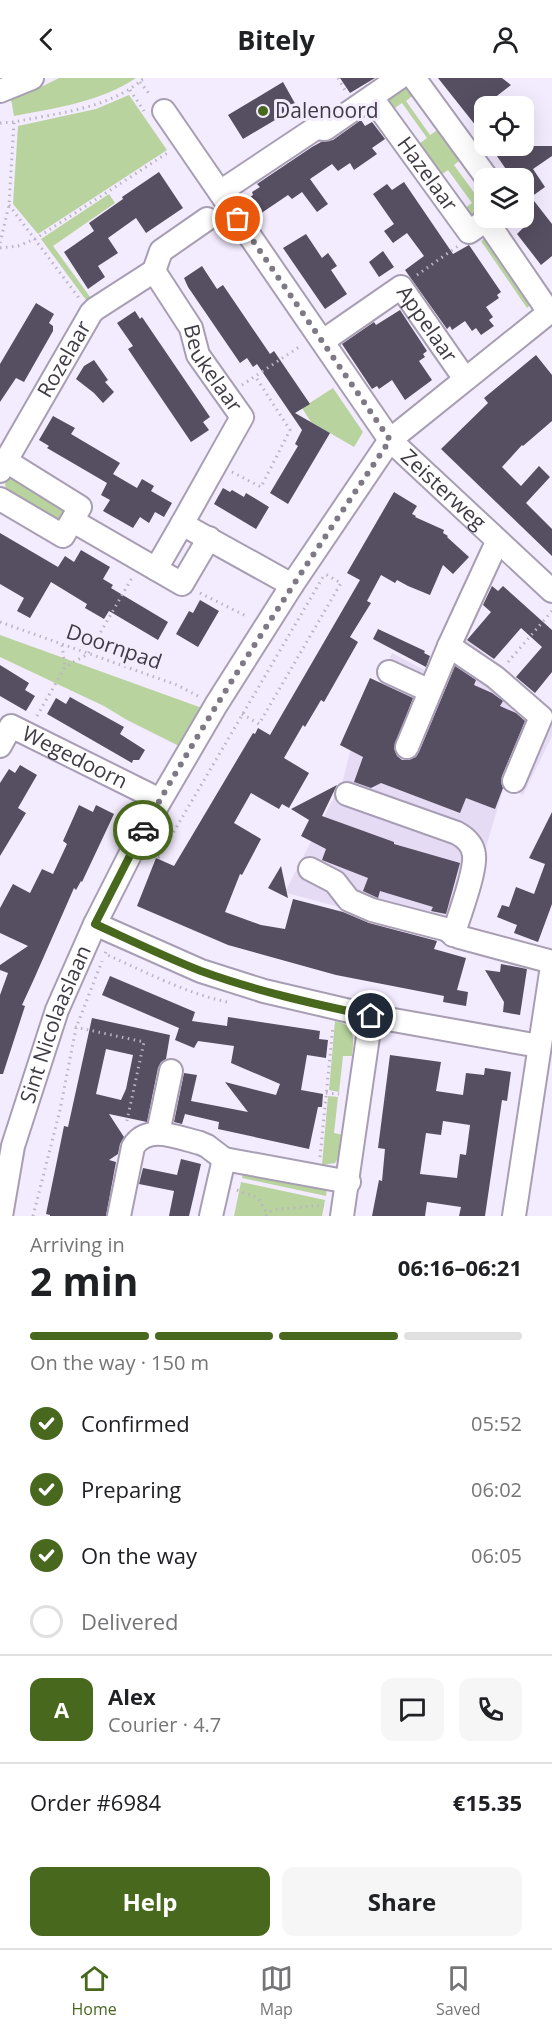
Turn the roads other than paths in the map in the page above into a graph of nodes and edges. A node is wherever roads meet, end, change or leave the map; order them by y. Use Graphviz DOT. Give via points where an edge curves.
graph roads {
  1 [pos="32,78"];
  2 [pos="399,78"];
  3 [pos="414,78"];
  4 [pos="0,91"];
  5 [pos="372,98"];
  6 [pos="164,111"];
  7 [pos="480,168"];
  8 [pos="220,192"];
  9 [pos="474,215"];
  10 [pos="207,219"];
  11 [pos="485,228"];
  12 [pos="155,272"];
  13 [pos="549,316"];
  14 [pos="321,338"];
  15 [pos="465,379"];
  16 [pos="390,440"];
  17 [pos="3,466"];
  18 [pos="0,499"];
  19 [pos="73,521"];
  20 [pos="182,524"];
  21 [pos="209,538"];
  22 [pos="497,542"];
  23 [pos="149,565"];
  24 [pos="292,585"];
  25 [pos="552,591"];
  26 [pos="449,646"];
  27 [pos="389,672"];
  28 [pos="430,691"];
  29 [pos="13,726"];
  30 [pos="0,746"];
  31 [pos="407,747"];
  32 [pos="514,781"];
  33 [pos="346,794"];
  34 [pos="160,800"];
  35 [pos="310,869"];
  36 [pos="95,924"];
  37 [pos="453,935"];
  38 [pos="552,964"];
  39 [pos="371,1016"];
  40 [pos="539,1046"];
  41 [pos="171,1071"];
  42 [pos="147,1137"];
  43 [pos="7,1144"];
  44 [pos="224,1159"];
  45 [pos="349,1182"];
  46 [pos="1,1216"];
  47 [pos="118,1216"];
  48 [pos="212,1216"];
  49 [pos="342,1216"];
  50 [pos="514,1216"];
  1 -- 4 [label="street"];
  2 -- 5 [label="street"];
  3 -- 7 [label="street"];
  5 -- 8 [label="street" via="326,129 316,128 304,135"];
  5 -- 9 [label="street, Hazelaar"];
  6 -- 8 [label="street, Zeisterweg"];
  8 -- 14 [label="street, Zeisterweg"];
  10 -- 12 [label="street, Rozelaar" via="161,251"];
  11 -- 13 [label="street, Hazelaar"];
  12 -- 17 [label="street, Rozelaar" via="94,309"];
  12 -- 20 [label="street, Beukelaar" via="191,328 198,355 242,417"];
  13 -- 15 [label="street, Sint Nicolaaslaan"];
  14 -- 15 [label="street, Appelaar" via="397,289"];
  14 -- 16 [label="street, Zeisterweg"];
  15 -- 16 [label="street, Sint Nicolaaslaan"];
  16 -- 22 [label="street, Zeisterweg"];
  16 -- 24 [label="street, Sint Nicolaaslaan"];
  17 -- 19 [label="street" via="80,507"];
  18 -- 19 [label="street" via="63,537"];
  19 -- 23 [label="street"];
  20 -- 21 [label="street"];
  20 -- 23 [label="street, Beukelaar"];
  21 -- 23 [label="street" via="182,584"];
  21 -- 24 [label="street"];
  22 -- 25 [label="street, Zeisterweg"];
  22 -- 26 [label="street"];
  24 -- 34 [label="street, Sint Nicolaaslaan"];
  26 -- 28 [label="street"];
  26 -- 32 [label="street" via="495,677 541,717"];
  27 -- 28 [label="street"];
  28 -- 31 [label="street"];
  29 -- 30 [label="street, Wegedoorn"];
  29 -- 34 [label="street, Wegedoorn"];
  33 -- 37 [label="street" via="457,833 471,844 473,867"];
  34 -- 36 [label="street, Sint Nicolaaslaan"];
  35 -- 37 [label="street" via="335,882 349,900 372,910 445,928"];
  36 -- 39 [label="street" via="201,971 264,991"];
  36 -- 43 [label="street, Sint Nicolaaslaan" via="53,1020"];
  37 -- 38 [label="street"];
  38 -- 40 [label="street"];
  39 -- 40 [label="street"];
  39 -- 45 [label="street"];
  40 -- 50 [label="street"];
  41 -- 42 [label="street"];
  42 -- 44 [label="street" via="200,1143"];
  42 -- 47 [label="street" via="133,1147"];
  43 -- 46 [label="street, Sint Nicolaaslaan"];
  44 -- 45 [label="street"];
  44 -- 48 [label="street"];
  45 -- 49 [label="street"];
}
